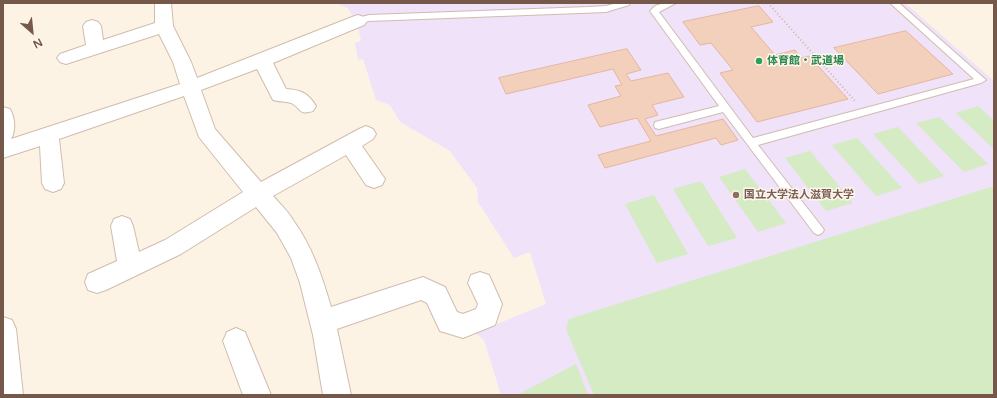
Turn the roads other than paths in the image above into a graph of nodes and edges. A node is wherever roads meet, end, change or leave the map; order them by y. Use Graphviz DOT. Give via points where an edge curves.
graph roads {
  1 [pos="163,3"];
  2 [pos="626,3"];
  3 [pos="672,3"];
  4 [pos="894,3"];
  5 [pos="358,21"];
  6 [pos="92,26"];
  7 [pos="164,26"];
  8 [pos="95,48"];
  9 [pos="66,58"];
  10 [pos="262,60"];
  11 [pos="191,87"];
  12 [pos="306,106"];
  13 [pos="725,108"];
  14 [pos="3,114"];
  15 [pos="660,125"];
  16 [pos="3,135"];
  17 [pos="49,136"];
  18 [pos="751,143"];
  19 [pos="3,150"];
  20 [pos="374,179"];
  21 [pos="53,183"];
  22 [pos="258,194"];
  23 [pos="122,226"];
  24 [pos="818,230"];
  25 [pos="130,267"];
  26 [pos="97,282"];
  27 [pos="480,284"];
  28 [pos="323,322"];
  29 [pos="3,329"];
  30 [pos="236,341"];
  31 [pos="9,395"];
  32 [pos="257,395"];
  33 [pos="337,395"];
  1 -- 7 [label="street"];
  2 -- 5 [label="lane" via="606,9 369,18"];
  3 -- 13 [label="lane" via="654,12"];
  4 -- 18 [label="lane" via="981,80"];
  5 -- 10 [label="street"];
  6 -- 8 [label="street"];
  7 -- 8 [label="street"];
  7 -- 11 [label="street"];
  8 -- 9 [label="street"];
  10 -- 11 [label="street"];
  10 -- 12 [label="street" via="280,95 298,97"];
  11 -- 17 [label="street"];
  11 -- 22 [label="street" via="206,132"];
  13 -- 15 [label="lane"];
  13 -- 18 [label="lane"];
  14 -- 16 [label="street"];
  17 -- 19 [label="street"];
  17 -- 21 [label="street"];
  18 -- 24 [label="lane"];
  20 -- 22 [label="street" via="358,139"];
  22 -- 25 [label="street" via="174,247"];
  22 -- 28 [label="street" via="285,226 302,256"];
  23 -- 25 [label="street"];
  25 -- 26 [label="street"];
  27 -- 28 [label="street" via="490,304 486,317 463,326 449,322 436,295 423,288"];
  28 -- 33 [label="street"];
  29 -- 31 [label="street"];
  30 -- 32 [label="street"];
}
